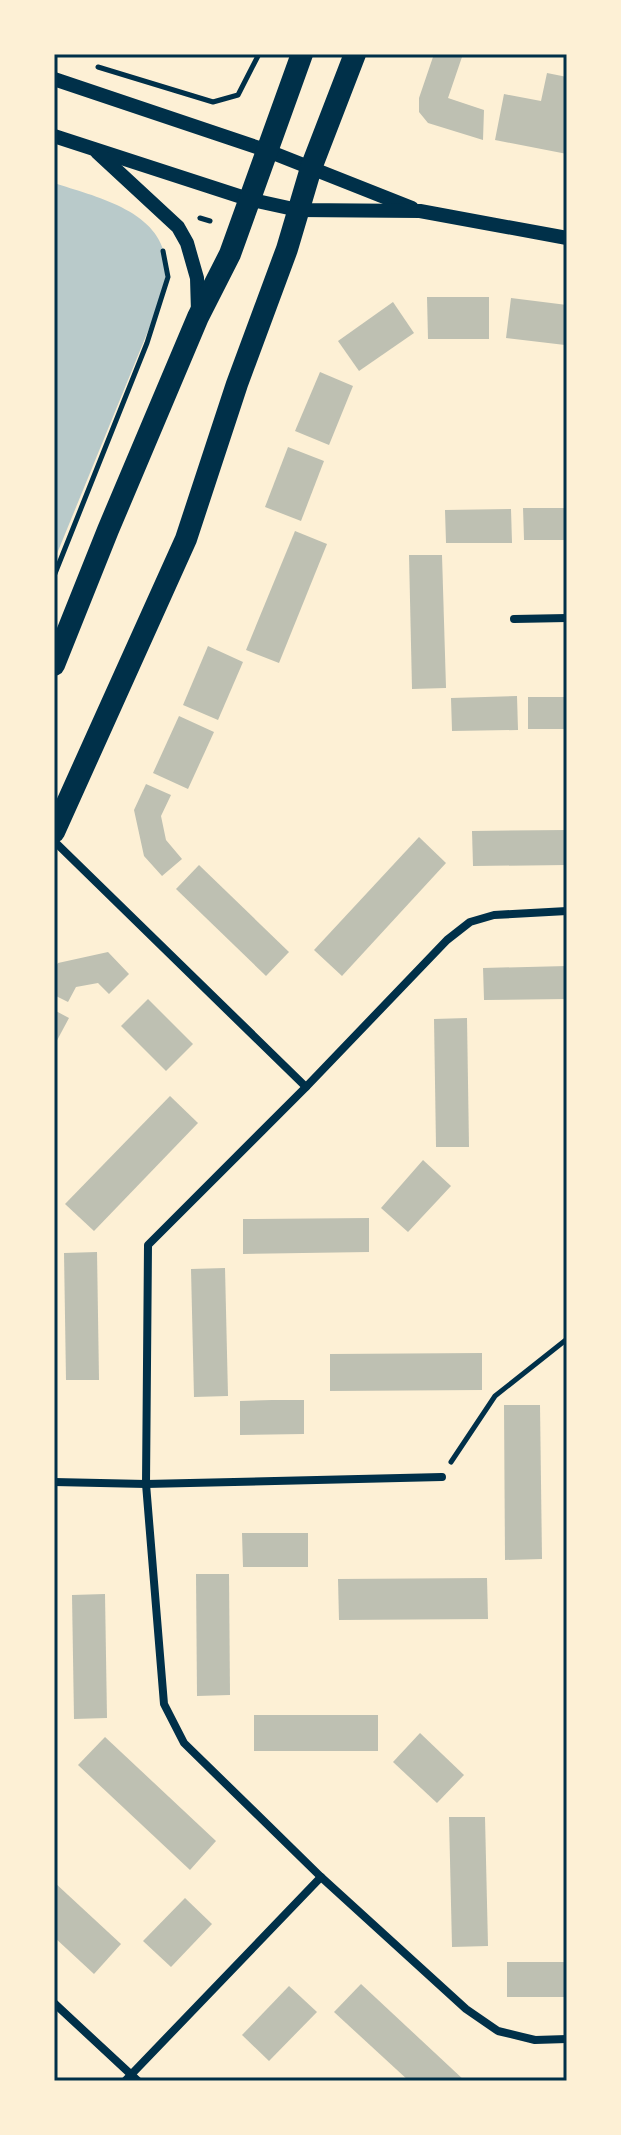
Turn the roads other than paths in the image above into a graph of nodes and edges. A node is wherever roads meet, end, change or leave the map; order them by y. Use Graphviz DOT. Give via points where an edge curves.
graph roads {
  1 [pos="302,54"];
  2 [pos="355,54"];
  3 [pos="54,79"];
  4 [pos="54,136"];
  5 [pos="94,148"];
  6 [pos="268,151"];
  7 [pos="311,168"];
  8 [pos="248,199"];
  9 [pos="298,210"];
  10 [pos="420,211"];
  11 [pos="567,238"];
  12 [pos="198,317"];
  13 [pos="567,618"];
  14 [pos="514,619"];
  15 [pos="54,665"];
  16 [pos="54,832"];
  17 [pos="54,841"];
  18 [pos="567,911"];
  19 [pos="306,1087"];
  20 [pos="442,1477"];
  21 [pos="54,1482"];
  22 [pos="146,1484"];
  23 [pos="321,1877"];
  24 [pos="54,2003"];
  25 [pos="567,2039"];
  26 [pos="131,2079"];
  1 -- 6 [label="highway"];
  2 -- 7 [label="highway"];
  3 -- 6 [label="street"];
  4 -- 5 [label="street"];
  5 -- 8 [label="street"];
  5 -- 12 [label="street" via="178,227 197,278"];
  6 -- 7 [label="street"];
  6 -- 8 [label="highway"];
  7 -- 9 [label="highway"];
  7 -- 10 [label="street"];
  8 -- 9 [label="street"];
  8 -- 12 [label="highway" via="230,254"];
  9 -- 10 [label="street"];
  9 -- 16 [label="highway" via="186,539"];
  10 -- 11 [label="street"];
  12 -- 15 [label="highway"];
  13 -- 14 [label="street"];
  17 -- 19 [label="street"];
  18 -- 19 [label="street" via="494,915 470,922"];
  19 -- 22 [label="street" via="148,1245"];
  20 -- 22 [label="street"];
  21 -- 22 [label="street"];
  22 -- 23 [label="street" via="164,1704 184,1743"];
  23 -- 25 [label="street" via="466,2009 498,2031 535,2040"];
  23 -- 26 [label="street"];
  24 -- 26 [label="street"];
}
